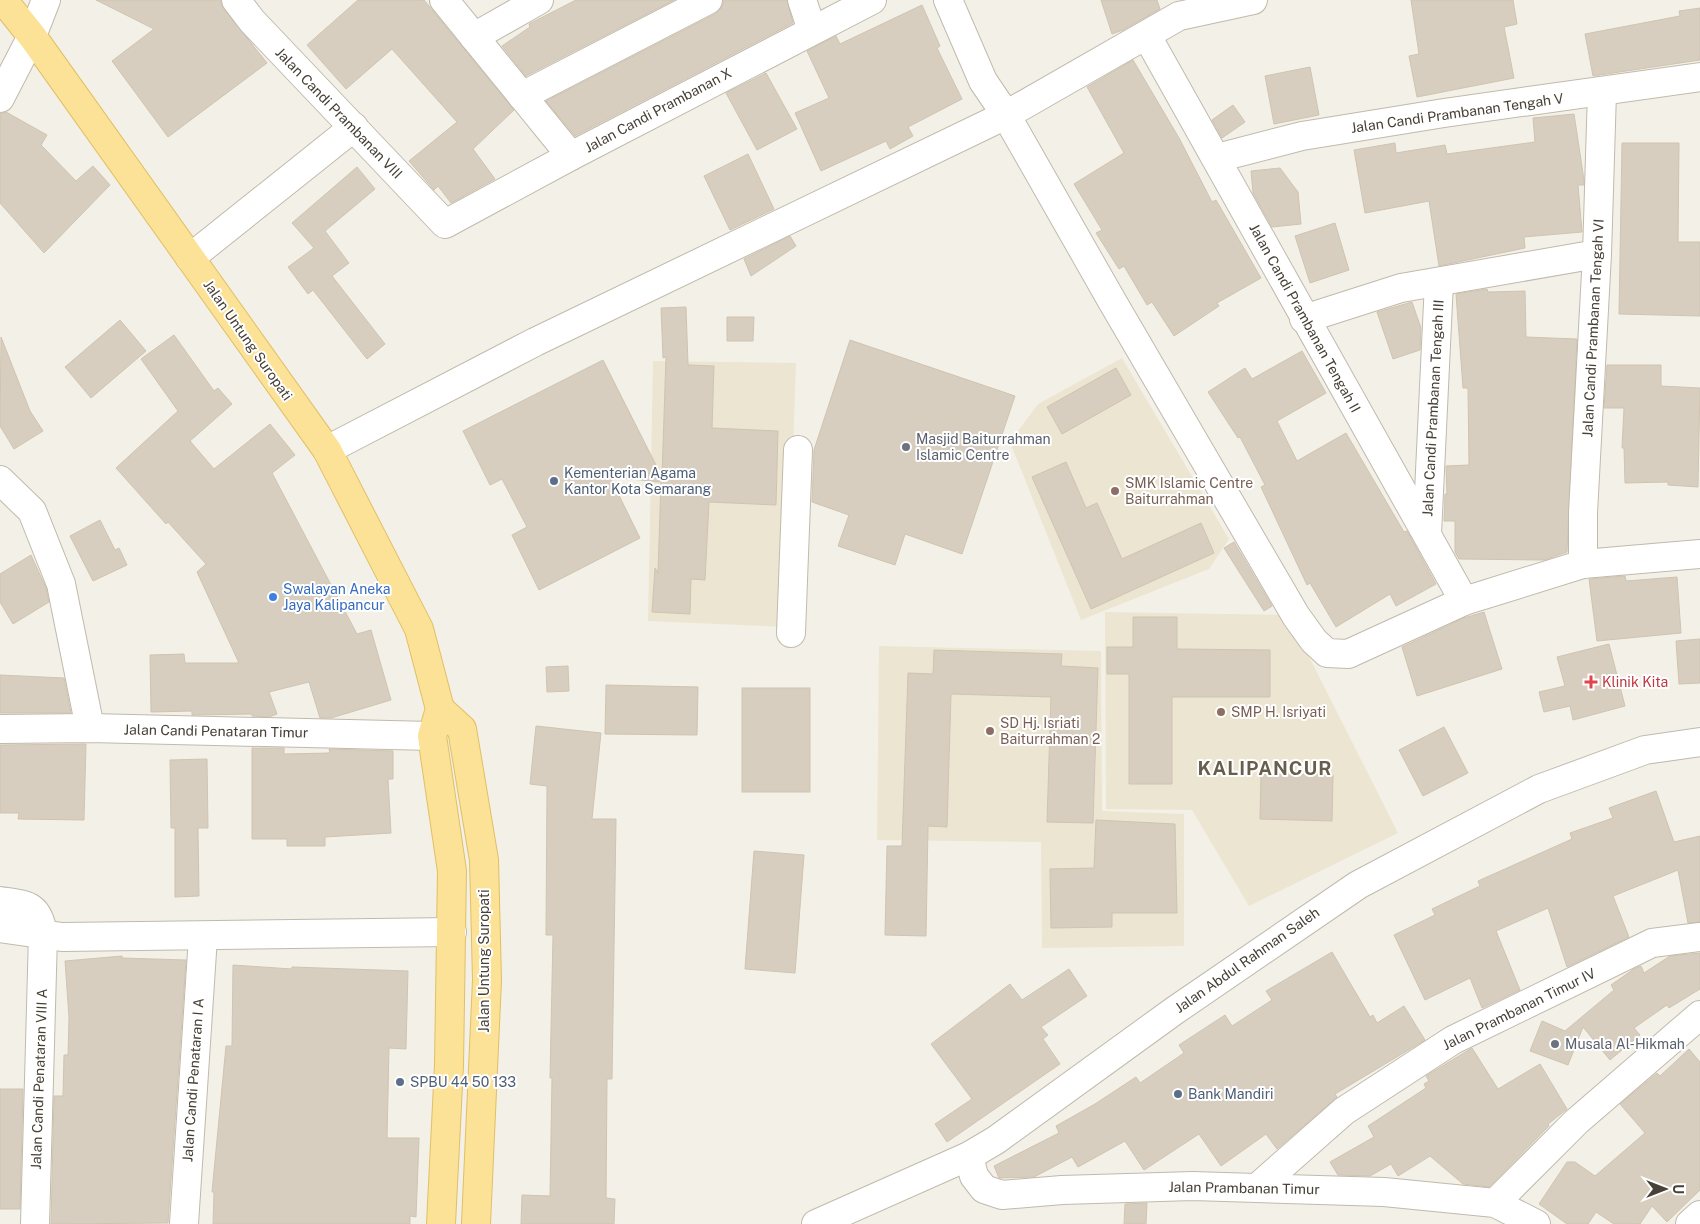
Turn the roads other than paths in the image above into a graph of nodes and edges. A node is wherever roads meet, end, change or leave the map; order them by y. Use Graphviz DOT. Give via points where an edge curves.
graph roads {
  1 [pos="3,0"];
  2 [pos="46,0"];
  3 [pos="236,0"];
  4 [pos="539,0"];
  5 [pos="708,0"];
  6 [pos="802,0"];
  7 [pos="872,0"];
  8 [pos="948,0"];
  9 [pos="1253,0"];
  10 [pos="450,3"];
  11 [pos="1177,8"];
  12 [pos="812,30"];
  13 [pos="32,36"];
  14 [pos="1147,36"];
  15 [pos="474,37"];
  16 [pos="1700,77"];
  17 [pos="1602,92"];
  18 [pos="522,96"];
  19 [pos="0,98"];
  20 [pos="1006,115"];
  21 [pos="354,127"];
  22 [pos="571,156"];
  23 [pos="1217,158"];
  24 [pos="445,224"];
  25 [pos="1597,254"];
  26 [pos="190,258"];
  27 [pos="1439,282"];
  28 [pos="1304,319"];
  29 [pos="327,450"];
  30 [pos="798,450"];
  31 [pos="0,480"];
  32 [pos="1427,534"];
  33 [pos="1700,554"];
  34 [pos="1583,564"];
  35 [pos="1464,601"];
  36 [pos="791,633"];
  37 [pos="440,709"];
  38 [pos="90,728"];
  39 [pos="0,729"];
  40 [pos="432,736"];
  41 [pos="1700,742"];
  42 [pos="0,901"];
  43 [pos="0,928"];
  44 [pos="452,932"];
  45 [pos="43,935"];
  46 [pos="203,937"];
  47 [pos="1700,937"];
  48 [pos="1700,1015"];
  49 [pos="969,1156"];
  50 [pos="1259,1186"];
  51 [pos="1495,1203"];
  52 [pos="1700,1215"];
  53 [pos="35,1224"];
  54 [pos="184,1224"];
  55 [pos="442,1224"];
  56 [pos="476,1224"];
  57 [pos="816,1224"];
  58 [pos="1536,1224"];
  59 [pos="1690,1224"];
  1 -- 13 [label="main road, Jalan Untung Suropati"];
  2 -- 13 [label="street"];
  3 -- 21 [label="street, Jalan Candi Prambanan VIII" via="252,21"];
  4 -- 15 [label="street"];
  5 -- 18 [label="street"];
  6 -- 12 [label="street"];
  7 -- 12 [label="street, Jalan Candi Prambanan X"];
  8 -- 20 [label="street" via="983,81"];
  9 -- 11 [label="street"];
  10 -- 15 [label="street"];
  11 -- 14 [label="street"];
  12 -- 22 [label="street, Jalan Candi Prambanan X"];
  13 -- 19 [label="street"];
  13 -- 26 [label="main road, Jalan Untung Suropati"];
  14 -- 20 [label="street"];
  14 -- 23 [label="street, Jalan Candi Prambanan Tengah II"];
  15 -- 18 [label="street"];
  16 -- 17 [label="street, Jalan Candi Prambanan Tengah V"];
  17 -- 23 [label="street, Jalan Candi Prambanan Tengah V" via="1302,136"];
  17 -- 25 [label="street, Jalan Candi Prambanan Tengah VI"];
  18 -- 22 [label="street"];
  20 -- 29 [label="street" via="535,342"];
  20 -- 35 [label="street" via="1296,616 1314,640 1327,653 1348,654"];
  21 -- 24 [label="street, Jalan Candi Prambanan VIII"];
  21 -- 26 [label="street"];
  22 -- 24 [label="street, Jalan Candi Prambanan X"];
  23 -- 28 [label="street, Jalan Candi Prambanan Tengah II"];
  25 -- 27 [label="street"];
  25 -- 34 [label="street, Jalan Candi Prambanan Tengah VI"];
  26 -- 29 [label="main road, Jalan Untung Suropati"];
  27 -- 28 [label="street" via="1401,288"];
  27 -- 32 [label="street, Jalan Candi Prambanan Tengah III"];
  28 -- 32 [label="street, Jalan Candi Prambanan Tengah II"];
  29 -- 37 [label="main road, Jalan Untung Suropati" via="419,629"];
  30 -- 36 [label="street"];
  31 -- 38 [label="street" via="32,511 61,584"];
  32 -- 35 [label="street, Jalan Candi Prambanan Tengah II"];
  33 -- 34 [label="street"];
  34 -- 35 [label="street"];
  37 -- 40 [label="main road"];
  37 -- 56 [label="main road, Jalan Untung Suropati" via="462,729 484,860 487,980"];
  38 -- 39 [label="street, Jalan Candi Penataran Timur"];
  38 -- 40 [label="street, Jalan Candi Penataran Timur"];
  40 -- 44 [label="main road" via="452,871"];
  41 -- 49 [label="street, Jalan Abdul Rahman Saleh" via="1645,750 1539,789 1358,885"];
  42 -- 45 [label="street, Jalan Candi Penataran VIII A" via="34,908 41,920"];
  43 -- 45 [label="street"];
  44 -- 46 [label="street"];
  44 -- 55 [label="main road"];
  45 -- 46 [label="street"];
  45 -- 53 [label="street, Jalan Candi Penataran VIII A"];
  46 -- 54 [label="street, Jalan Candi Penataran I A"];
  47 -- 50 [label="street, Jalan Prambanan Timur IV" via="1652,943 1452,1040 1344,1111"];
  48 -- 51 [label="street" via="1576,1122"];
  49 -- 50 [label="street, Jalan Prambanan Timur" via="974,1176 984,1189 1002,1195 1062,1190"];
  49 -- 57 [label="street, Jalan Abdul Rahman Saleh"];
  50 -- 51 [label="street, Jalan Prambanan Timur" via="1384,1192"];
  51 -- 58 [label="street, Jalan Prambanan Timur"];
  52 -- 59 [label="street"];
}
